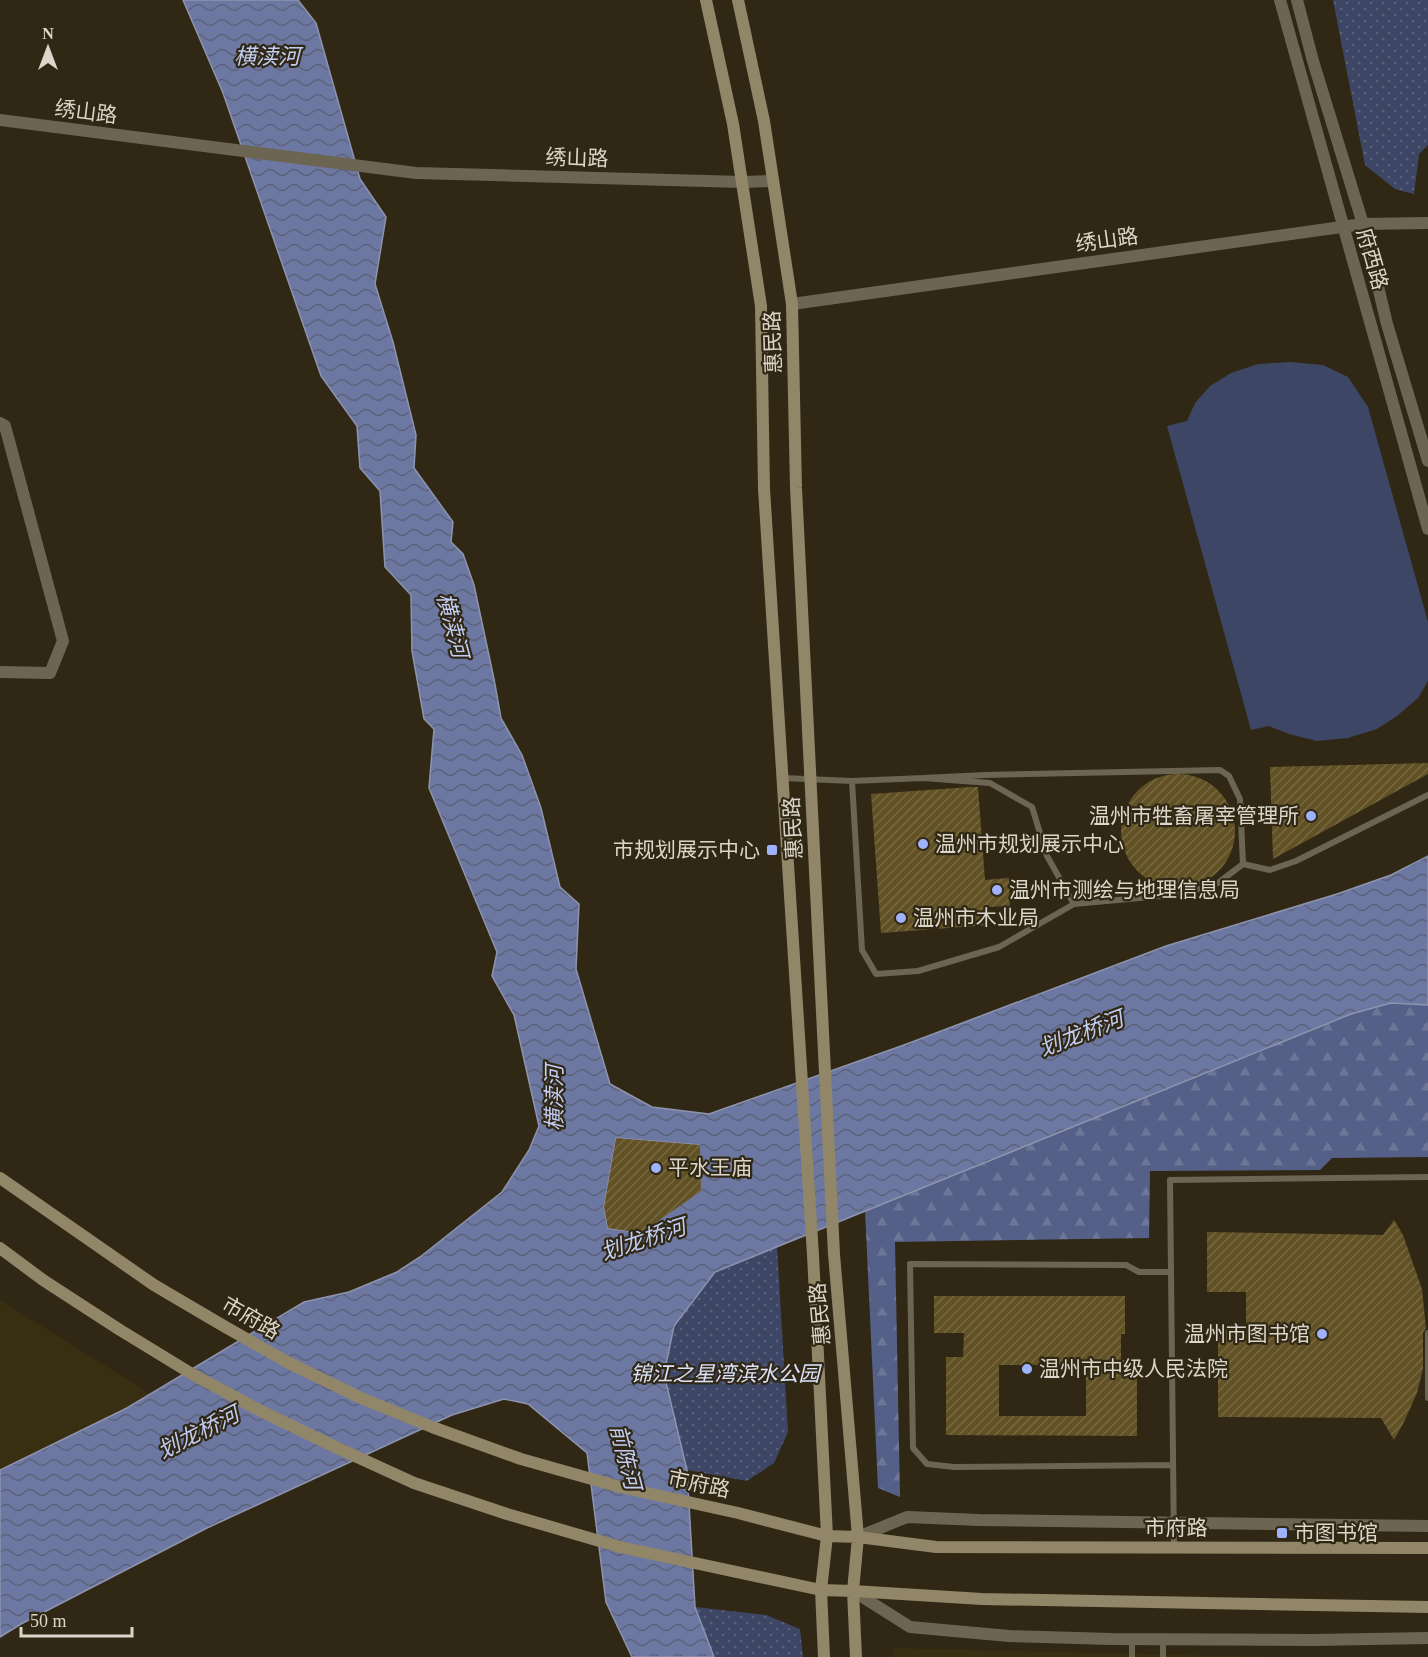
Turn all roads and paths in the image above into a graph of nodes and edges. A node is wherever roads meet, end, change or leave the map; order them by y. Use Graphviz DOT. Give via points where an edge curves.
graph roads {
  1 [pos="706,0"];
  2 [pos="738,0"];
  3 [pos="1280,0"];
  4 [pos="1297,0"];
  5 [pos="0,120"];
  6 [pos="773,181"];
  7 [pos="742,182"];
  8 [pos="1428,223"];
  9 [pos="1363,224"];
  10 [pos="1342,227"];
  11 [pos="792,304"];
  12 [pos="0,423"];
  13 [pos="1428,461"];
  14 [pos="1428,529"];
  15 [pos="0,672"];
  16 [pos="782,777"];
  17 [pos="923,778"];
  18 [pos="810,779"];
  19 [pos="852,782"];
  20 [pos="1428,795"];
  21 [pos="1243,864"];
  22 [pos="1074,904"];
  23 [pos="0,1178"];
  24 [pos="1428,1178"];
  25 [pos="0,1248"];
  26 [pos="1171,1272"];
  27 [pos="1428,1334"];
  28 [pos="1428,1398"];
  29 [pos="1173,1465"];
  30 [pos="1174,1522"];
  31 [pos="1428,1526"];
  32 [pos="827,1536"];
  33 [pos="858,1537"];
  34 [pos="1174,1547"];
  35 [pos="1428,1548"];
  36 [pos="821,1590"];
  37 [pos="852,1591"];
  38 [pos="1428,1607"];
  39 [pos="1428,1638"];
  40 [pos="1132,1639"];
  41 [pos="1162,1639"];
  42 [pos="824,1657"];
  43 [pos="856,1657"];
  44 [pos="1132,1657"];
  45 [pos="1163,1657"];
  1 -- 7 [label="main road, 惠民路"];
  2 -- 6 [label="main road, 惠民路"];
  3 -- 10 [label="street, 府西路"];
  4 -- 9 [label="street, 府西路"];
  5 -- 7 [label="street, 绣山路" via="416,173"];
  6 -- 7 [label="street, 绣山路"];
  6 -- 11 [label="main road, 惠民路"];
  7 -- 16 [label="main road, 惠民路" via="761,306 764,489"];
  8 -- 9 [label="street, 绣山路"];
  9 -- 10 [label="street, 绣山路"];
  9 -- 13 [label="street, 府西路" via="1387,324"];
  10 -- 11 [label="street, 绣山路"];
  10 -- 14 [label="street, 府西路"];
  11 -- 18 [label="main road, 惠民路"];
  12 -- 15 [label="street" via="4,426 63,641 50,673"];
  16 -- 18 [label="lane"];
  16 -- 32 [label="main road, 惠民路"];
  17 -- 19 [label="lane"];
  17 -- 21 [label="lane" via="1220,770 1229,776 1240,799"];
  17 -- 22 [label="lane" via="990,783 1032,807 1047,856"];
  18 -- 19 [label="lane"];
  18 -- 33 [label="main road, 惠民路" via="834,1254"];
  19 -- 22 [label="lane" via="862,950 876,974 918,971 999,947"];
  20 -- 21 [label="lane" via="1296,861 1270,870"];
  21 -- 22 [label="lane" via="1218,883 1183,894"];
  23 -- 32 [label="main road, 市府路" via="154,1285 287,1362 361,1398 521,1460"];
  24 -- 26 [label="lane" via="1170,1180"];
  25 -- 36 [label="main road" via="43,1280 192,1374 311,1436 414,1483 620,1547"];
  26 -- 29 [label="lane"];
  26 -- 29 [label="lane" via="1139,1272 1126,1265 910,1264 910,1313 913,1448 927,1464"];
  27 -- 28 [label="lane"];
  29 -- 30 [label="lane"];
  30 -- 31 [label="street"];
  30 -- 33 [label="street" via="907,1517"];
  30 -- 34 [label="lane"];
  32 -- 33 [label="main road, 市府路"];
  32 -- 36 [label="main road, 惠民路"];
  33 -- 34 [label="main road, 市府路" via="936,1547"];
  33 -- 37 [label="main road, 惠民路"];
  34 -- 35 [label="main road, 市府路"];
  36 -- 37 [label="main road"];
  36 -- 42 [label="main road, 惠民路"];
  37 -- 38 [label="main road" via="982,1599"];
  37 -- 40 [label="street" via="910,1627 1009,1636"];
  37 -- 43 [label="main road, 惠民路"];
  39 -- 41 [label="street"];
  40 -- 41 [label="street"];
  40 -- 44 [label="lane"];
  41 -- 45 [label="lane"];
}
